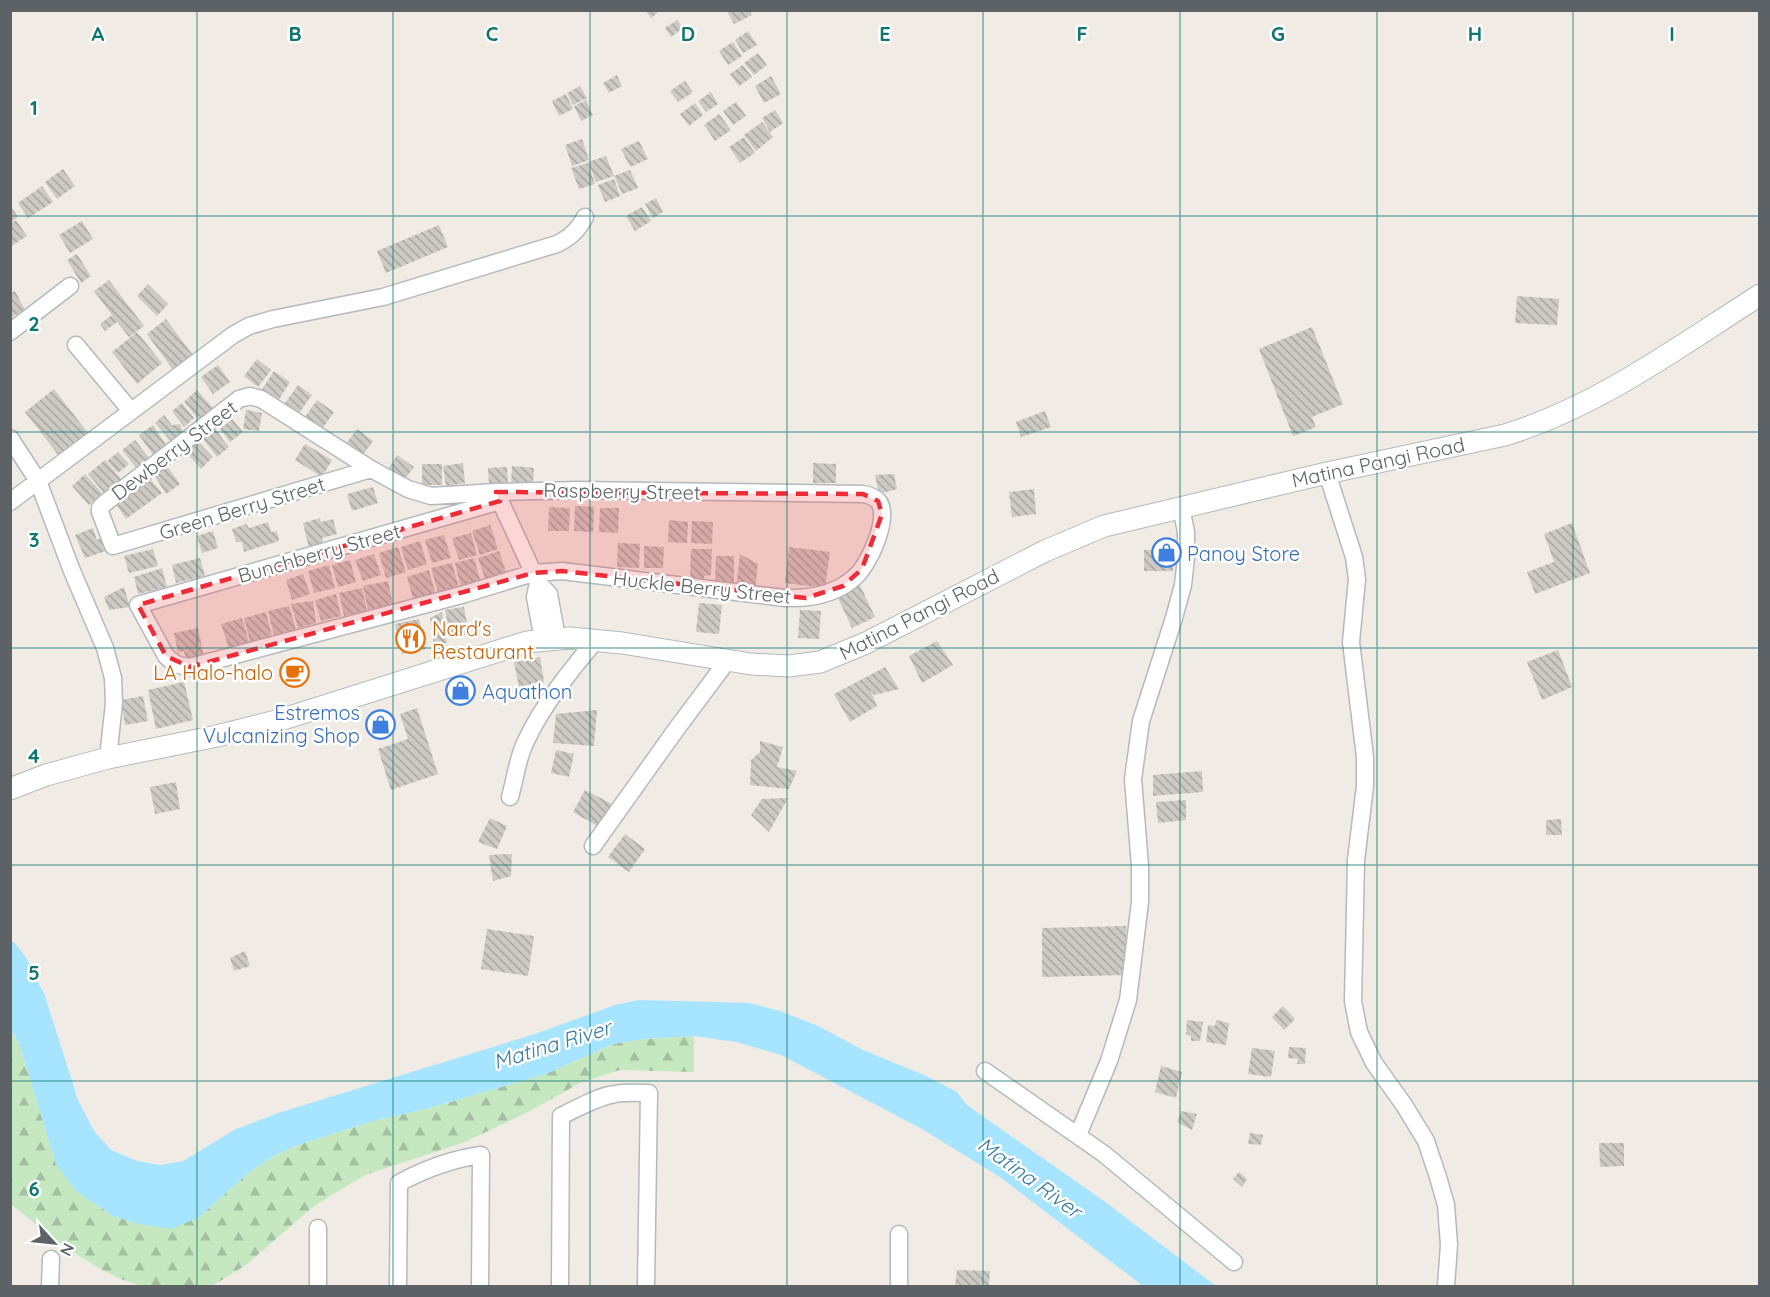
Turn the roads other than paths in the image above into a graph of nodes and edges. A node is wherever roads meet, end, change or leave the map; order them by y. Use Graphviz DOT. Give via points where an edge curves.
graph roads {
  1 [pos="585,217"];
  2 [pos="70,286"];
  3 [pos="1760,295"];
  4 [pos="10,332"];
  5 [pos="76,345"];
  6 [pos="250,396"];
  7 [pos="131,411"];
  8 [pos="10,438"];
  9 [pos="371,469"];
  10 [pos="1327,472"];
  11 [pos="38,481"];
  12 [pos="431,496"];
  13 [pos="498,496"];
  14 [pos="878,501"];
  15 [pos="10,502"];
  16 [pos="1181,507"];
  17 [pos="433,520"];
  18 [pos="113,546"];
  19 [pos="535,578"];
  20 [pos="138,605"];
  21 [pos="550,639"];
  22 [pos="596,640"];
  23 [pos="728,660"];
  24 [pos="108,758"];
  25 [pos="10,789"];
  26 [pos="510,797"];
  27 [pos="593,846"];
  28 [pos="985,1071"];
  29 [pos="1078,1135"];
  30 [pos="318,1228"];
  31 [pos="899,1234"];
  32 [pos="51,1259"];
  33 [pos="1234,1262"];
  34 [pos="50,1287"];
  35 [pos="318,1287"];
  36 [pos="398,1287"];
  37 [pos="480,1287"];
  38 [pos="560,1287"];
  39 [pos="646,1287"];
  40 [pos="899,1287"];
  41 [pos="1446,1287"];
  1 -- 7 [label="street" via="570,237 557,244 383,297 249,326"];
  2 -- 4 [label="street"];
  3 -- 10 [label="street, Matina Pangi Road" via="1617,386 1561,415 1505,435"];
  5 -- 7 [label="street"];
  6 -- 9 [label="street, Raspberry Street" via="261,399"];
  6 -- 18 [label="street, Dewberry Street" via="239,399 100,508"];
  7 -- 11 [label="street"];
  8 -- 11 [label="street"];
  9 -- 12 [label="street, Raspberry Street" via="408,489"];
  9 -- 18 [label="street, Green Berry Street"];
  10 -- 16 [label="street, Matina Pangi Road"];
  10 -- 41 [label="street" via="1354,557 1357,579 1352,642 1365,786 1356,860 1353,1001 1359,1032 1374,1063 1426,1141 1438,1177 1446,1205 1449,1245"];
  11 -- 15 [label="street"];
  11 -- 24 [label="street" via="105,648 113,678"];
  12 -- 13 [label="street, Raspberry Street"];
  12 -- 17 [label="street"];
  13 -- 14 [label="street, Raspberry Street" via="611,490 863,494"];
  13 -- 17 [label="street, Bunchberry Street"];
  13 -- 19 [label="street"];
  14 -- 19 [label="street, Huckle Berry Street" via="880,525 862,569 843,586 818,596 786,598 562,571"];
  16 -- 23 [label="street, Matina Pangi Road" via="1075,537 836,657 789,666"];
  16 -- 29 [label="street" via="1186,532 1183,585 1141,721 1133,779 1140,902 1128,1000 1109,1061"];
  17 -- 20 [label="street, Bunchberry Street"];
  19 -- 20 [label="street, Huckle Berry Street" via="190,667 180,666 166,656"];
  19 -- 21 [label="street" via="535,597"];
  21 -- 22 [label="street, Matina Pangi Road"];
  21 -- 24 [label="street, Matina Pangi Road" via="527,642 270,723"];
  22 -- 23 [label="street, Matina Pangi Road"];
  22 -- 26 [label="street" via="549,701 524,745"];
  23 -- 27 [label="street"];
  24 -- 25 [label="street, Matina Pangi Road"];
  28 -- 29 [label="street"];
  29 -- 33 [label="street"];
  30 -- 35 [label="street"];
  31 -- 40 [label="street"];
  32 -- 34 [label="street"];
  36 -- 37 [label="street" via="399,1183 431,1168 481,1155"];
  38 -- 39 [label="street" via="561,1116 614,1094 649,1094"];
}
